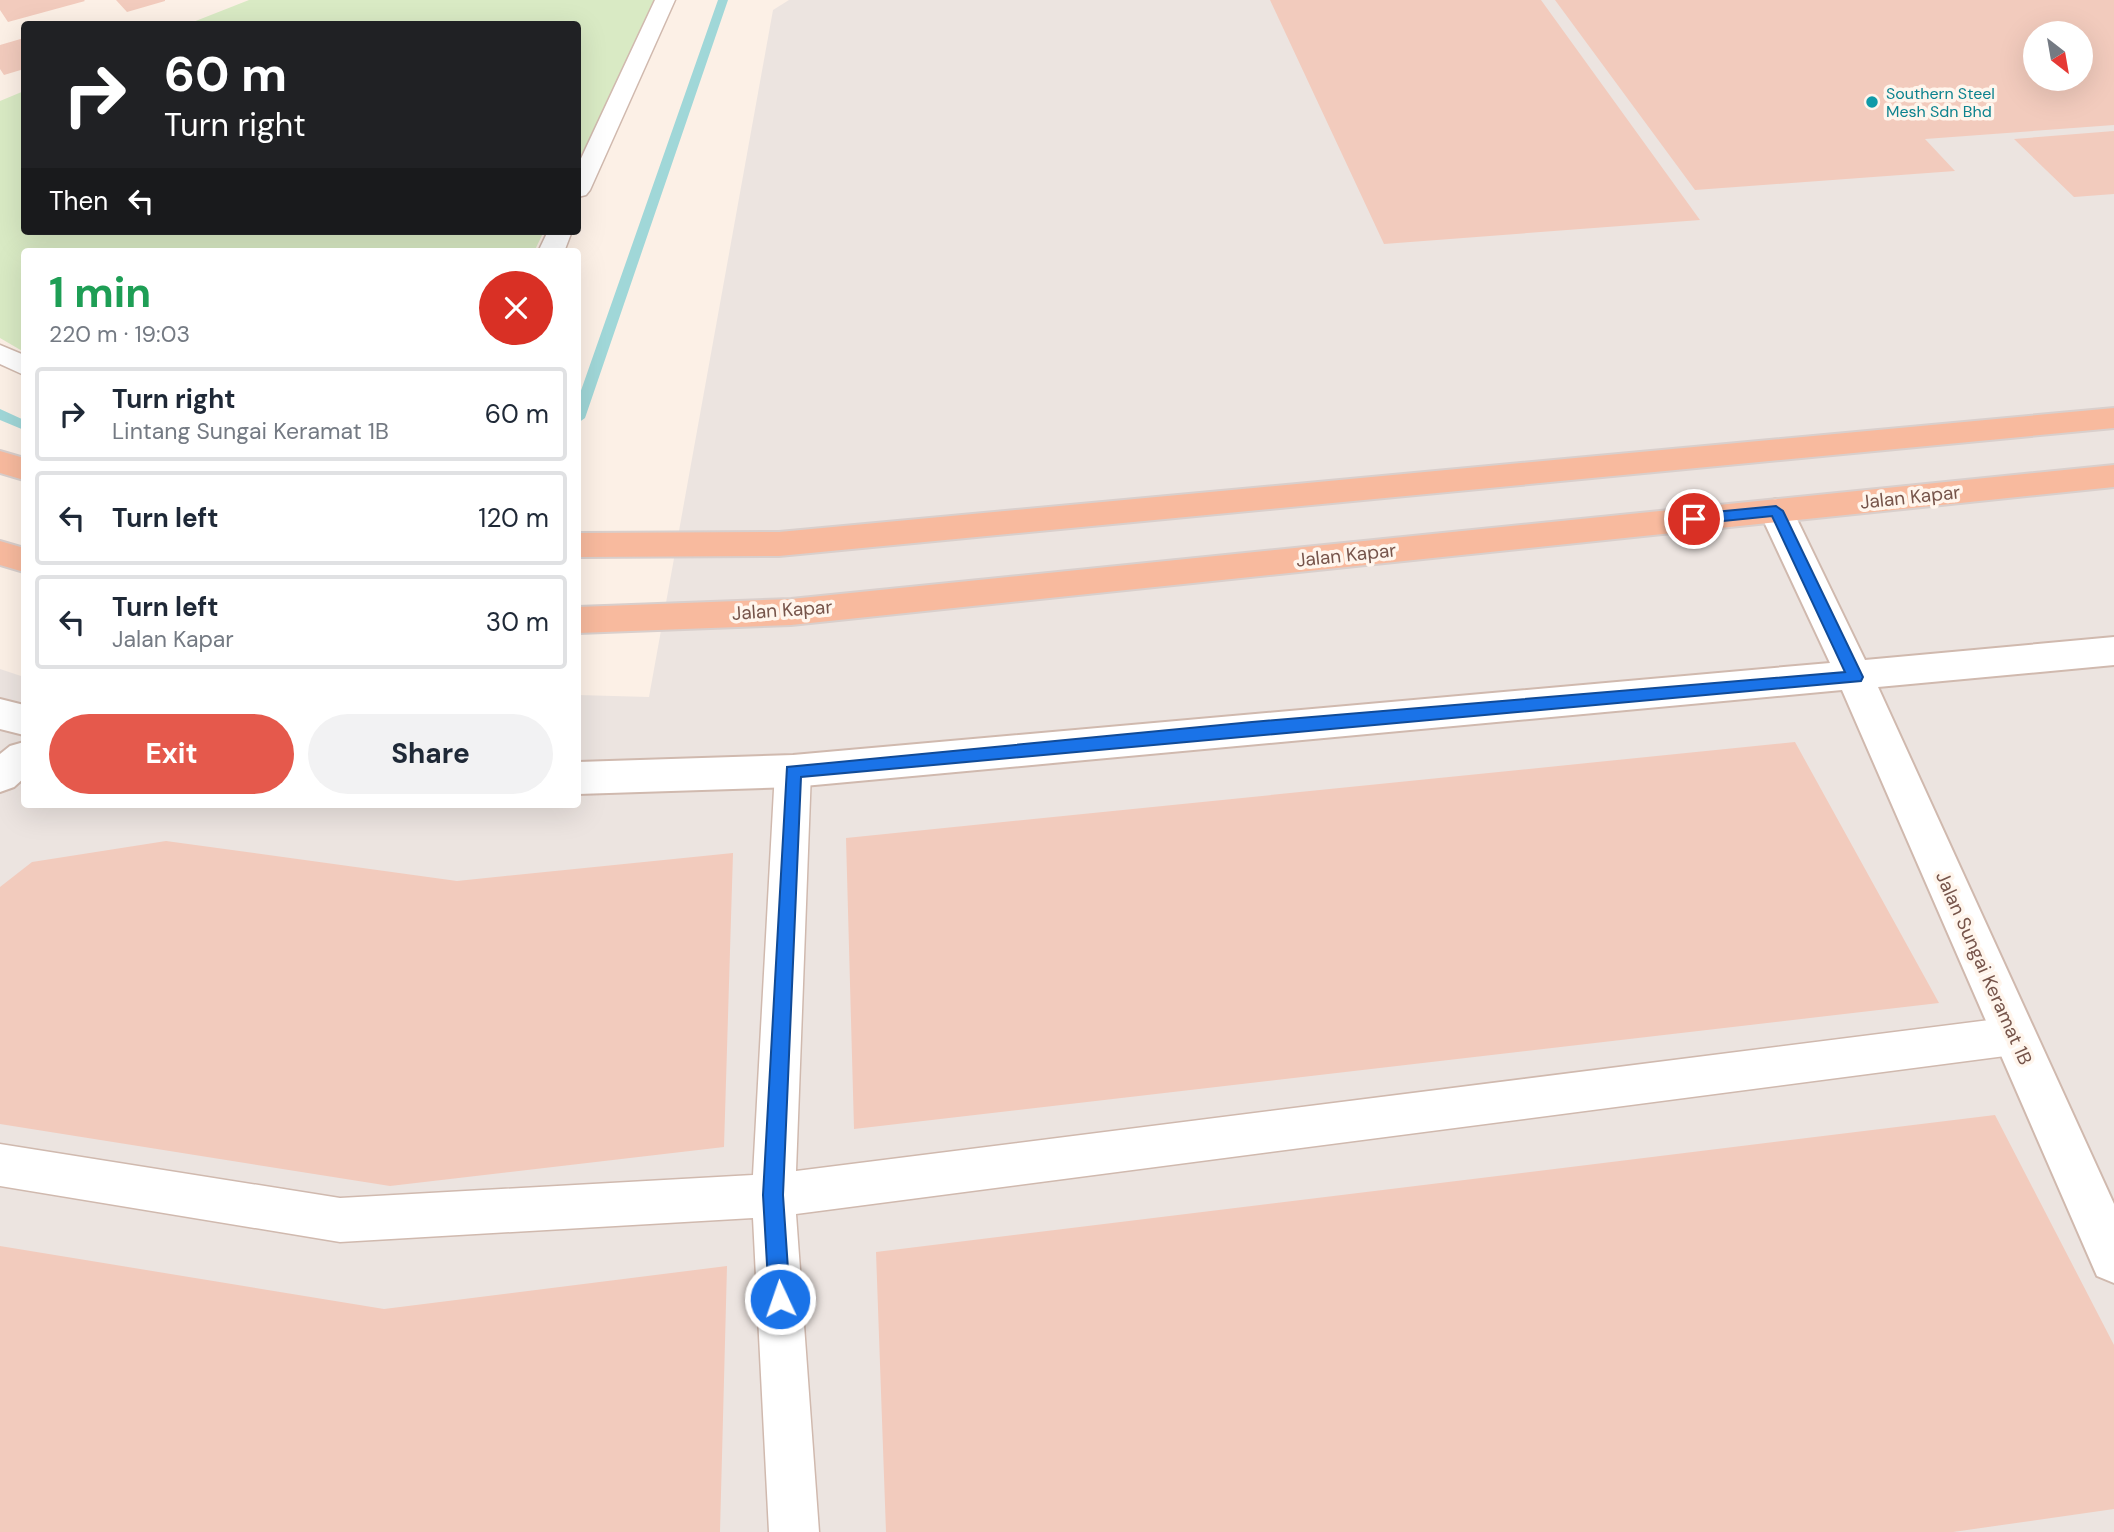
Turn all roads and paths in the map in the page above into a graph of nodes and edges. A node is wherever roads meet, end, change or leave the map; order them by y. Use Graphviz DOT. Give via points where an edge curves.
graph roads {
  1 [pos="664,0"];
  2 [pos="581,183"];
  3 [pos="0,353"];
  4 [pos="21,364"];
  5 [pos="2114,418"];
  6 [pos="0,462"];
  7 [pos="21,468"];
  8 [pos="2114,476"];
  9 [pos="1776,511"];
  10 [pos="581,545"];
  11 [pos="0,553"];
  12 [pos="21,559"];
  13 [pos="581,620"];
  14 [pos="2114,651"];
  15 [pos="1855,677"];
  16 [pos="0,714"];
  17 [pos="21,719"];
  18 [pos="21,759"];
  19 [pos="793,771"];
  20 [pos="0,776"];
  21 [pos="581,778"];
  22 [pos="2013,1036"];
  23 [pos="0,1165"];
  24 [pos="773,1195"];
  25 [pos="2114,1259"];
  26 [pos="794,1532"];
  1 -- 2 [label="lane"];
  3 -- 4 [label="lane"];
  5 -- 10 [label="highway" via="779,544"];
  6 -- 7 [label="highway"];
  8 -- 9 [label="highway, Jalan Kapar"];
  9 -- 13 [label="highway, Jalan Kapar" via="791,612"];
  9 -- 15 [label="street, Jalan Sungai Keramat 1B"];
  11 -- 12 [label="highway"];
  14 -- 15 [label="street"];
  15 -- 19 [label="street"];
  15 -- 22 [label="street, Jalan Sungai Keramat 1B"];
  16 -- 17 [label="street"];
  18 -- 20 [label="street"];
  19 -- 21 [label="street"];
  19 -- 24 [label="lane"];
  22 -- 24 [label="lane"];
  22 -- 25 [label="street, Jalan Sungai Keramat 1B"];
  23 -- 24 [label="lane" via="340,1220"];
  24 -- 26 [label="lane"];
}
